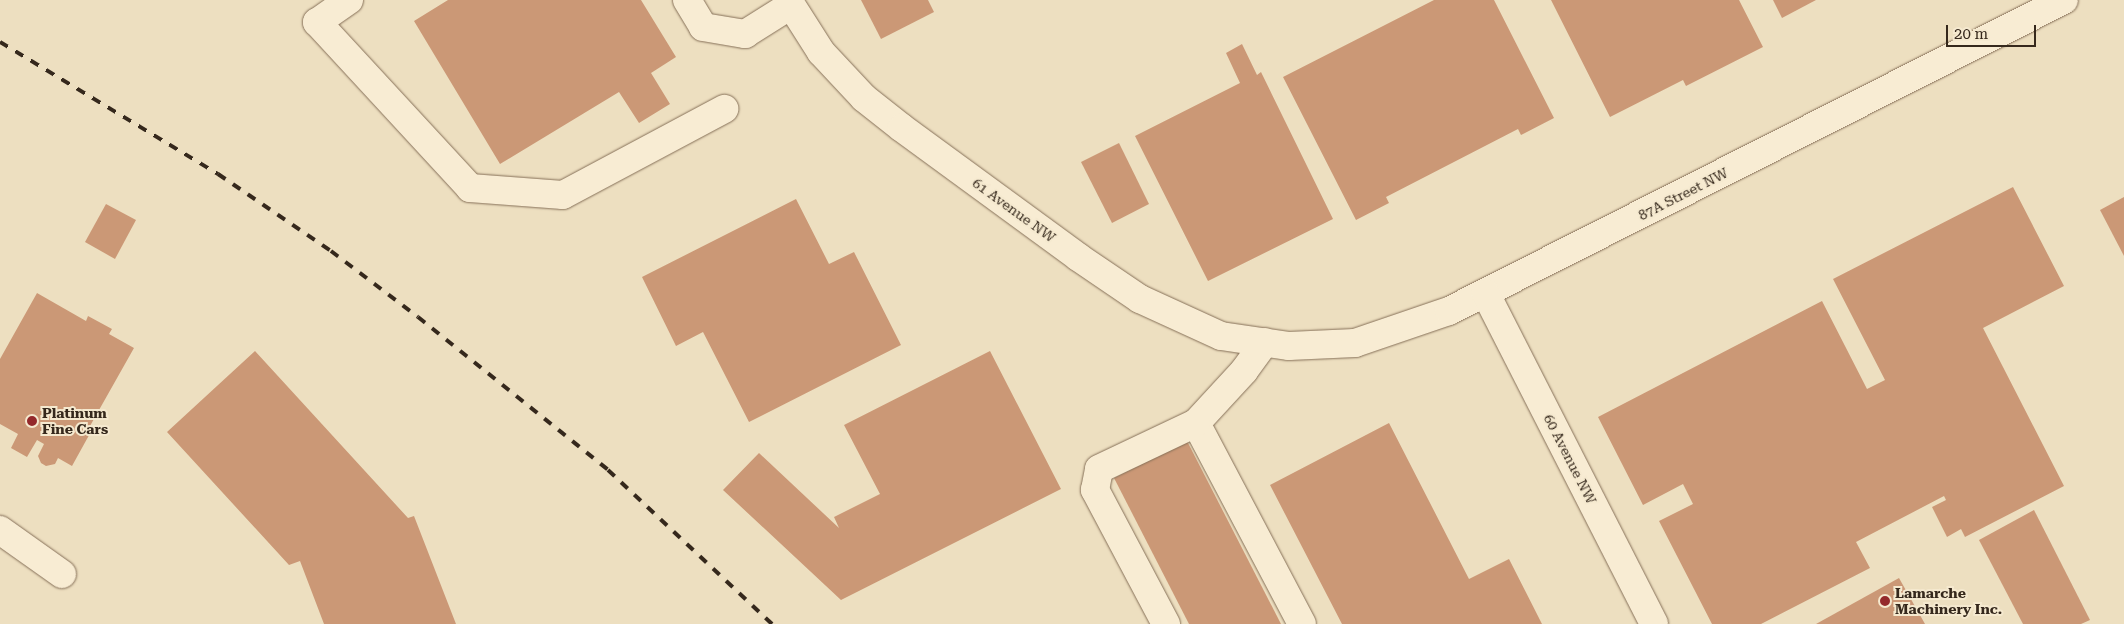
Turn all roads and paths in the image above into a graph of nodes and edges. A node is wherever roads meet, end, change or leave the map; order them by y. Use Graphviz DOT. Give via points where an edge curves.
graph roads {
  1 [pos="349,0"];
  2 [pos="686,0"];
  3 [pos="2064,0"];
  4 [pos="790,3"];
  5 [pos="724,109"];
  6 [pos="1486,294"];
  7 [pos="1277,344"];
  8 [pos="1196,423"];
  9 [pos="0,530"];
  10 [pos="62,574"];
  11 [pos="1166,624"];
  12 [pos="1302,624"];
  13 [pos="1654,624"];
  1 -- 5 [label="street" via="317,22 470,188 563,195"];
  2 -- 4 [label="street" via="703,27 745,34"];
  3 -- 6 [label="street, 87A Street NW"];
  4 -- 7 [label="street, 61 Avenue NW" via="821,52 864,98 1078,257 1140,299 1221,336"];
  6 -- 7 [label="street, 87A Street NW" via="1449,311 1355,343"];
  6 -- 13 [label="street, 60 Avenue NW"];
  7 -- 8 [label="street" via="1244,371"];
  8 -- 11 [label="street" via="1099,469 1095,490"];
  8 -- 12 [label="street"];
  9 -- 10 [label="street"];
}
